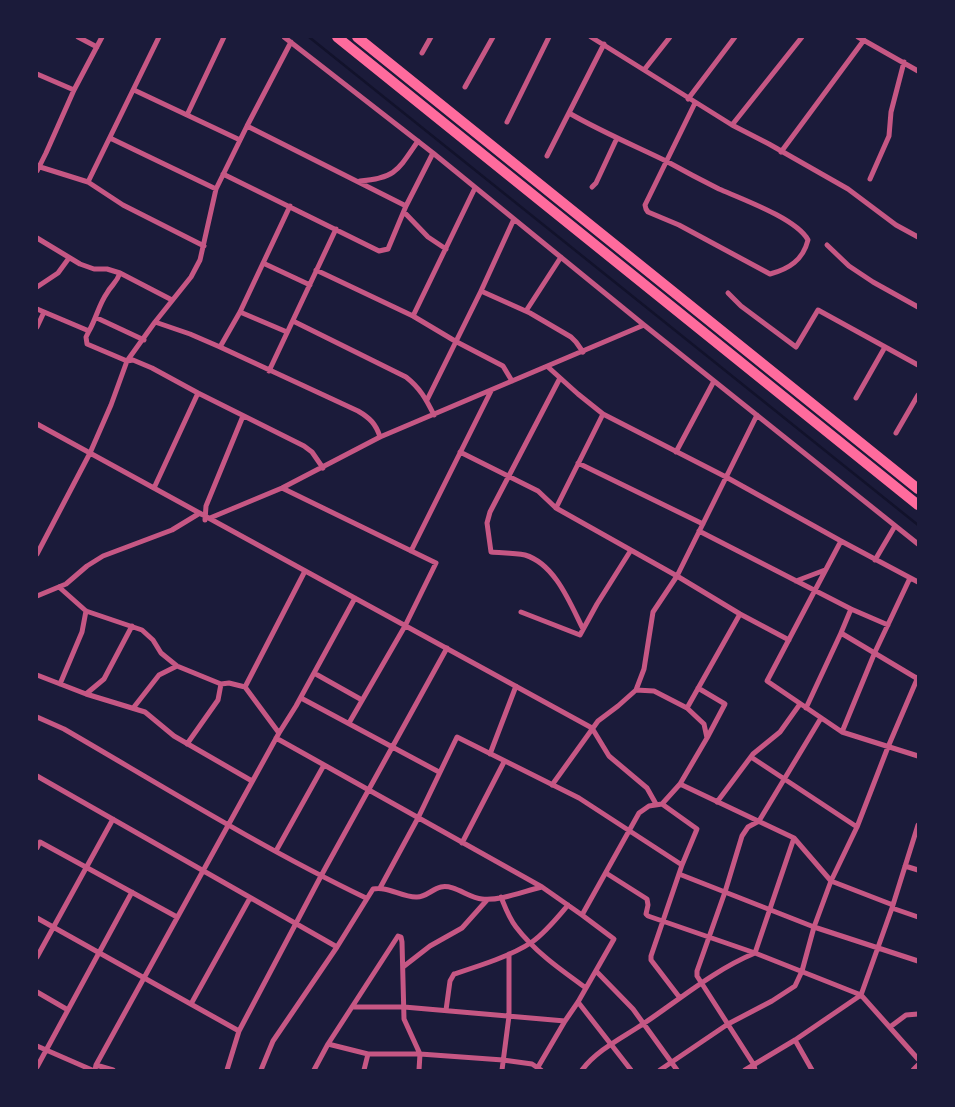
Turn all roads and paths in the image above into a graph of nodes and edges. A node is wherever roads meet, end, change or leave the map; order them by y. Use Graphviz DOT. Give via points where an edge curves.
graph roads {
  1 [pos="78,37"];
  2 [pos="102,37"];
  3 [pos="159,37"];
  4 [pos="224,37"];
  5 [pos="284,37"];
  6 [pos="337,37"];
  7 [pos="357,37"];
  8 [pos="431,37"];
  9 [pos="493,37"];
  10 [pos="549,37"];
  11 [pos="591,37"];
  12 [pos="670,37"];
  13 [pos="735,37"];
  14 [pos="802,37"];
  15 [pos="861,38"];
  16 [pos="601,40"];
  17 [pos="291,42"];
  18 [pos="97,47"];
  19 [pos="422,53"];
  20 [pos="904,62"];
  21 [pos="644,70"];
  22 [pos="918,72"];
  23 [pos="37,74"];
  24 [pos="465,87"];
  25 [pos="74,90"];
  26 [pos="134,90"];
  27 [pos="688,99"];
  28 [pos="695,103"];
  29 [pos="569,113"];
  30 [pos="187,115"];
  31 [pos="507,122"];
  32 [pos="732,125"];
  33 [pos="247,126"];
  34 [pos="110,138"];
  35 [pos="617,138"];
  36 [pos="240,140"];
  37 [pos="418,141"];
  38 [pos="781,152"];
  39 [pos="433,153"];
  40 [pos="547,156"];
  41 [pos="666,162"];
  42 [pos="38,168"];
  43 [pos="223,174"];
  44 [pos="870,179"];
  45 [pos="357,181"];
  46 [pos="88,182"];
  47 [pos="592,187"];
  48 [pos="475,188"];
  49 [pos="216,189"];
  50 [pos="290,206"];
  51 [pos="405,209"];
  52 [pos="514,219"];
  53 [pos="336,229"];
  54 [pos="918,237"];
  55 [pos="37,238"];
  56 [pos="827,245"];
  57 [pos="204,246"];
  58 [pos="446,248"];
  59 [pos="561,257"];
  60 [pos="69,258"];
  61 [pos="262,263"];
  62 [pos="316,271"];
  63 [pos="120,273"];
  64 [pos="310,285"];
  65 [pos="37,287"];
  66 [pos="481,290"];
  67 [pos="728,293"];
  68 [pos="172,300"];
  69 [pos="918,307"];
  70 [pos="37,309"];
  71 [pos="526,311"];
  72 [pos="44,312"];
  73 [pos="240,312"];
  74 [pos="413,316"];
  75 [pos="97,318"];
  76 [pos="293,321"];
  77 [pos="155,322"];
  78 [pos="644,325"];
  79 [pos="37,327"];
  80 [pos="89,331"];
  81 [pos="287,332"];
  82 [pos="144,340"];
  83 [pos="455,341"];
  84 [pos="885,346"];
  85 [pos="220,347"];
  86 [pos="583,352"];
  87 [pos="127,361"];
  88 [pos="918,365"];
  89 [pos="548,367"];
  90 [pos="270,371"];
  91 [pos="560,378"];
  92 [pos="512,381"];
  93 [pos="714,381"];
  94 [pos="491,391"];
  95 [pos="198,393"];
  96 [pos="918,395"];
  97 [pos="856,398"];
  98 [pos="427,400"];
  99 [pos="603,414"];
  100 [pos="434,415"];
  101 [pos="757,415"];
  102 [pos="243,416"];
  103 [pos="37,424"];
  104 [pos="896,433"];
  105 [pos="380,437"];
  106 [pos="460,452"];
  107 [pos="676,452"];
  108 [pos="90,453"];
  109 [pos="578,463"];
  110 [pos="323,468"];
  111 [pos="508,477"];
  112 [pos="726,477"];
  113 [pos="154,488"];
  114 [pos="282,488"];
  115 [pos="918,489"];
  116 [pos="918,505"];
  117 [pos="556,508"];
  118 [pos="205,517"];
  119 [pos="895,526"];
  120 [pos="701,528"];
  121 [pos="841,541"];
  122 [pos="918,544"];
  123 [pos="631,550"];
  124 [pos="411,551"];
  125 [pos="37,554"];
  126 [pos="875,559"];
  127 [pos="305,570"];
  128 [pos="825,570"];
  129 [pos="677,576"];
  130 [pos="910,578"];
  131 [pos="796,580"];
  132 [pos="918,582"];
  133 [pos="59,587"];
  134 [pos="814,590"];
  135 [pos="37,596"];
  136 [pos="355,598"];
  137 [pos="851,609"];
  138 [pos="86,611"];
  139 [pos="521,612"];
  140 [pos="740,614"];
  141 [pos="888,625"];
  142 [pos="132,626"];
  143 [pos="405,626"];
  144 [pos="583,629"];
  145 [pos="841,633"];
  146 [pos="789,640"];
  147 [pos="447,648"];
  148 [pos="875,652"];
  149 [pos="177,666"];
  150 [pos="314,673"];
  151 [pos="37,675"];
  152 [pos="918,678"];
  153 [pos="60,684"];
  154 [pos="222,684"];
  155 [pos="245,687"];
  156 [pos="516,687"];
  157 [pos="698,688"];
  158 [pos="636,691"];
  159 [pos="86,694"];
  160 [pos="301,698"];
  161 [pos="362,700"];
  162 [pos="803,706"];
  163 [pos="134,707"];
  164 [pos="687,708"];
  165 [pos="37,717"];
  166 [pos="821,718"];
  167 [pos="349,723"];
  168 [pos="592,728"];
  169 [pos="842,732"];
  170 [pos="278,736"];
  171 [pos="707,738"];
  172 [pos="187,744"];
  173 [pos="392,747"];
  174 [pos="888,747"];
  175 [pos="490,754"];
  176 [pos="918,756"];
  177 [pos="751,757"];
  178 [pos="504,762"];
  179 [pos="324,765"];
  180 [pos="439,772"];
  181 [pos="37,776"];
  182 [pos="785,778"];
  183 [pos="252,781"];
  184 [pos="680,784"];
  185 [pos="552,785"];
  186 [pos="368,790"];
  187 [pos="717,802"];
  188 [pos="659,804"];
  189 [pos="418,818"];
  190 [pos="113,820"];
  191 [pos="759,821"];
  192 [pos="228,824"];
  193 [pos="857,827"];
  194 [pos="918,827"];
  195 [pos="629,831"];
  196 [pos="794,838"];
  197 [pos="462,843"];
  198 [pos="37,848"];
  199 [pos="276,851"];
  200 [pos="682,865"];
  201 [pos="905,866"];
  202 [pos="87,867"];
  203 [pos="918,870"];
  204 [pos="202,871"];
  205 [pos="606,873"];
  206 [pos="679,874"];
  207 [pos="321,876"];
  208 [pos="831,881"];
  209 [pos="542,887"];
  210 [pos="380,888"];
  211 [pos="132,892"];
  212 [pos="725,892"];
  213 [pos="501,897"];
  214 [pos="250,898"];
  215 [pos="366,898"];
  216 [pos="487,900"];
  217 [pos="568,905"];
  218 [pos="893,906"];
  219 [pos="768,909"];
  220 [pos="582,915"];
  221 [pos="177,917"];
  222 [pos="918,917"];
  223 [pos="37,918"];
  224 [pos="664,921"];
  225 [pos="297,924"];
  226 [pos="53,927"];
  227 [pos="814,927"];
  228 [pos="710,937"];
  229 [pos="530,943"];
  230 [pos="337,947"];
  231 [pos="878,948"];
  232 [pos="99,953"];
  233 [pos="755,953"];
  234 [pos="509,954"];
  235 [pos="37,957"];
  236 [pos="918,961"];
  237 [pos="403,967"];
  238 [pos="596,971"];
  239 [pos="802,971"];
  240 [pos="144,978"];
  241 [pos="701,983"];
  242 [pos="586,988"];
  243 [pos="37,992"];
  244 [pos="861,995"];
  245 [pos="680,998"];
  246 [pos="578,1002"];
  247 [pos="191,1004"];
  248 [pos="352,1007"];
  249 [pos="404,1007"];
  250 [pos="68,1010"];
  251 [pos="446,1010"];
  252 [pos="918,1014"];
  253 [pos="509,1016"];
  254 [pos="565,1021"];
  255 [pos="644,1024"];
  256 [pos="729,1024"];
  257 [pos="890,1027"];
  258 [pos="239,1031"];
  259 [pos="795,1040"];
  260 [pos="328,1044"];
  261 [pos="611,1045"];
  262 [pos="37,1046"];
  263 [pos="46,1050"];
  264 [pos="368,1054"];
  265 [pos="420,1054"];
  266 [pos="918,1059"];
  267 [pos="503,1060"];
  268 [pos="671,1063"];
  269 [pos="918,1065"];
  270 [pos="37,1067"];
  271 [pos="94,1068"];
  272 [pos="754,1068"];
  273 [pos="539,1069"];
  274 [pos="113,1070"];
  275 [pos="227,1070"];
  276 [pos="261,1070"];
  277 [pos="314,1070"];
  278 [pos="364,1070"];
  279 [pos="419,1070"];
  280 [pos="502,1070"];
  281 [pos="582,1070"];
  282 [pos="631,1070"];
  283 [pos="660,1070"];
  284 [pos="677,1070"];
  285 [pos="745,1070"];
  286 [pos="812,1070"];
  287 [pos="914,1070"];
  1 -- 18 [label="street"];
  2 -- 18 [label="street"];
  3 -- 26 [label="street"];
  4 -- 30 [label="street"];
  5 -- 17 [label="street"];
  6 -- 116 [label="highway"];
  7 -- 115 [label="highway"];
  8 -- 19 [label="street"];
  9 -- 24 [label="street"];
  10 -- 31 [label="street"];
  11 -- 16 [label="street"];
  12 -- 21 [label="street"];
  13 -- 27 [label="street"];
  14 -- 32 [label="street"];
  15 -- 20 [label="street"];
  15 -- 38 [label="street"];
  16 -- 21 [label="street"];
  16 -- 29 [label="street"];
  17 -- 33 [label="street"];
  17 -- 37 [label="street"];
  18 -- 25 [label="street"];
  20 -- 22 [label="street"];
  20 -- 44 [label="street" via="889,136"];
  21 -- 27 [label="street"];
  23 -- 25 [label="street"];
  25 -- 42 [label="street"];
  26 -- 30 [label="street"];
  26 -- 34 [label="street"];
  27 -- 28 [label="street"];
  28 -- 32 [label="street"];
  28 -- 41 [label="street"];
  29 -- 35 [label="street"];
  29 -- 40 [label="street"];
  30 -- 36 [label="street"];
  32 -- 38 [label="street"];
  33 -- 36 [label="street"];
  33 -- 45 [label="street"];
  34 -- 46 [label="street"];
  34 -- 49 [label="street"];
  35 -- 41 [label="street"];
  35 -- 47 [label="street"];
  36 -- 43 [label="street"];
  37 -- 39 [label="street"];
  37 -- 45 [label="street" via="399,169 387,177"];
  38 -- 54 [label="street"];
  39 -- 48 [label="street"];
  39 -- 51 [label="street"];
  41 -- 41 [label="street" via="645,205 648,212 770,274 794,265 807,246 804,233"];
  42 -- 46 [label="street"];
  43 -- 49 [label="street"];
  43 -- 50 [label="street"];
  45 -- 51 [label="street"];
  46 -- 57 [label="street"];
  48 -- 52 [label="street"];
  48 -- 58 [label="street"];
  49 -- 57 [label="street"];
  50 -- 53 [label="street"];
  50 -- 61 [label="street"];
  51 -- 53 [label="street" via="384,251"];
  51 -- 58 [label="street" via="428,237"];
  52 -- 59 [label="street"];
  52 -- 66 [label="street"];
  53 -- 62 [label="street"];
  55 -- 60 [label="street"];
  56 -- 69 [label="street" via="849,266"];
  57 -- 68 [label="street" via="191,277"];
  58 -- 74 [label="street"];
  59 -- 71 [label="street"];
  59 -- 78 [label="street"];
  60 -- 63 [label="street"];
  60 -- 65 [label="street" via="58,273"];
  61 -- 64 [label="street"];
  61 -- 73 [label="street"];
  62 -- 64 [label="street"];
  62 -- 74 [label="street"];
  63 -- 68 [label="street"];
  63 -- 75 [label="street"];
  64 -- 76 [label="street"];
  66 -- 71 [label="street"];
  66 -- 83 [label="street"];
  67 -- 84 [label="street" via="796,347 818,310"];
  68 -- 77 [label="street"];
  70 -- 72 [label="street"];
  71 -- 86 [label="street" via="570,337"];
  72 -- 79 [label="street"];
  72 -- 80 [label="street"];
  73 -- 81 [label="street"];
  73 -- 85 [label="street"];
  74 -- 83 [label="street"];
  75 -- 80 [label="street"];
  75 -- 82 [label="street"];
  76 -- 81 [label="street"];
  76 -- 98 [label="street" via="406,377"];
  77 -- 82 [label="street"];
  77 -- 85 [label="street"];
  78 -- 86 [label="street"];
  78 -- 93 [label="street"];
  80 -- 87 [label="street" via="87,344"];
  81 -- 90 [label="street"];
  82 -- 87 [label="street"];
  83 -- 92 [label="street" via="503,366"];
  83 -- 98 [label="street"];
  84 -- 88 [label="street"];
  84 -- 97 [label="street"];
  85 -- 90 [label="street"];
  86 -- 89 [label="street"];
  87 -- 95 [label="street" via="152,368"];
  87 -- 108 [label="street"];
  89 -- 91 [label="street"];
  89 -- 92 [label="street"];
  90 -- 105 [label="street" via="368,417"];
  91 -- 99 [label="street"];
  91 -- 111 [label="street"];
  92 -- 94 [label="street"];
  93 -- 101 [label="street"];
  93 -- 107 [label="street"];
  94 -- 100 [label="street"];
  94 -- 106 [label="street"];
  95 -- 102 [label="street"];
  95 -- 113 [label="street"];
  96 -- 104 [label="street"];
  98 -- 100 [label="street"];
  99 -- 107 [label="street"];
  99 -- 109 [label="street"];
  100 -- 105 [label="street"];
  101 -- 112 [label="street"];
  101 -- 119 [label="street"];
  102 -- 110 [label="street" via="304,446"];
  102 -- 118 [label="street"];
  103 -- 108 [label="street"];
  105 -- 110 [label="street"];
  106 -- 111 [label="street"];
  106 -- 124 [label="street"];
  107 -- 112 [label="street"];
  108 -- 113 [label="street"];
  108 -- 125 [label="street"];
  109 -- 117 [label="street"];
  109 -- 120 [label="street"];
  110 -- 114 [label="street"];
  111 -- 117 [label="street" via="538,491"];
  111 -- 144 [label="street" via="487,523 491,552 535,559 562,589"];
  112 -- 120 [label="street"];
  112 -- 121 [label="street"];
  113 -- 118 [label="street"];
  114 -- 118 [label="street"];
  114 -- 124 [label="street"];
  117 -- 123 [label="street"];
  118 -- 127 [label="street"];
  118 -- 133 [label="street" via="103,556"];
  119 -- 122 [label="street"];
  119 -- 126 [label="street"];
  120 -- 129 [label="street"];
  120 -- 131 [label="street"];
  121 -- 126 [label="street"];
  121 -- 128 [label="street"];
  123 -- 129 [label="street"];
  123 -- 144 [label="street"];
  124 -- 143 [label="street" via="436,564"];
  126 -- 130 [label="street"];
  127 -- 136 [label="street"];
  127 -- 155 [label="street"];
  128 -- 131 [label="street"];
  128 -- 134 [label="street"];
  129 -- 140 [label="street"];
  129 -- 158 [label="street" via="653,612"];
  130 -- 132 [label="street"];
  130 -- 141 [label="street"];
  131 -- 134 [label="street"];
  133 -- 135 [label="street"];
  133 -- 138 [label="street"];
  134 -- 137 [label="street"];
  134 -- 146 [label="street"];
  136 -- 143 [label="street"];
  136 -- 150 [label="street"];
  137 -- 141 [label="street"];
  137 -- 145 [label="street"];
  138 -- 142 [label="street"];
  138 -- 153 [label="street"];
  139 -- 144 [label="street" via="580,635"];
  140 -- 146 [label="street"];
  140 -- 157 [label="street"];
  141 -- 148 [label="street"];
  142 -- 149 [label="street" via="142,630"];
  142 -- 159 [label="street" via="104,679"];
  143 -- 147 [label="street"];
  143 -- 161 [label="street"];
  145 -- 148 [label="street"];
  145 -- 162 [label="street"];
  146 -- 162 [label="street" via="767,681"];
  147 -- 156 [label="street"];
  147 -- 173 [label="street"];
  148 -- 152 [label="street"];
  148 -- 169 [label="street"];
  149 -- 154 [label="street"];
  149 -- 163 [label="street" via="159,675"];
  150 -- 160 [label="street"];
  150 -- 161 [label="street"];
  151 -- 153 [label="street"];
  152 -- 174 [label="street"];
  153 -- 159 [label="street"];
  154 -- 155 [label="street"];
  154 -- 172 [label="street" via="218,700"];
  155 -- 170 [label="street"];
  156 -- 168 [label="street"];
  156 -- 175 [label="street"];
  157 -- 164 [label="street"];
  157 -- 171 [label="street" via="725,705"];
  158 -- 164 [label="street" via="654,691"];
  158 -- 168 [label="street"];
  159 -- 163 [label="street"];
  160 -- 167 [label="street"];
  160 -- 170 [label="street"];
  161 -- 167 [label="street"];
  162 -- 166 [label="street"];
  162 -- 177 [label="street"];
  163 -- 172 [label="street"];
  164 -- 171 [label="street" via="704,724"];
  165 -- 192 [label="street"];
  166 -- 169 [label="street"];
  166 -- 182 [label="street"];
  167 -- 173 [label="street"];
  168 -- 185 [label="street"];
  168 -- 188 [label="street" via="609,756"];
  169 -- 174 [label="street"];
  170 -- 179 [label="street"];
  170 -- 183 [label="street"];
  171 -- 184 [label="street"];
  172 -- 183 [label="street"];
  173 -- 180 [label="street"];
  173 -- 186 [label="street"];
  174 -- 176 [label="street"];
  174 -- 193 [label="street"];
  175 -- 178 [label="street"];
  175 -- 180 [label="street" via="457,737"];
  177 -- 182 [label="street"];
  177 -- 187 [label="street"];
  178 -- 185 [label="street"];
  178 -- 197 [label="street"];
  179 -- 186 [label="street"];
  179 -- 199 [label="street"];
  180 -- 189 [label="street"];
  181 -- 190 [label="street"];
  182 -- 191 [label="street"];
  182 -- 193 [label="street"];
  183 -- 192 [label="street"];
  184 -- 187 [label="street"];
  184 -- 188 [label="street"];
  185 -- 195 [label="street"];
  186 -- 189 [label="street"];
  186 -- 207 [label="street"];
  187 -- 191 [label="street"];
  188 -- 195 [label="street" via="639,813"];
  188 -- 200 [label="street" via="696,829"];
  189 -- 197 [label="street"];
  189 -- 210 [label="street"];
  190 -- 202 [label="street"];
  190 -- 204 [label="street"];
  191 -- 196 [label="street"];
  191 -- 212 [label="street" via="742,836"];
  192 -- 199 [label="street"];
  192 -- 204 [label="street"];
  193 -- 208 [label="street"];
  194 -- 201 [label="street"];
  195 -- 200 [label="street"];
  195 -- 205 [label="street"];
  196 -- 208 [label="street"];
  196 -- 219 [label="street"];
  197 -- 209 [label="street"];
  198 -- 202 [label="street" via="40,842"];
  199 -- 207 [label="street"];
  200 -- 206 [label="street"];
  201 -- 203 [label="street"];
  201 -- 218 [label="street"];
  202 -- 211 [label="street"];
  202 -- 226 [label="street"];
  204 -- 214 [label="street"];
  204 -- 221 [label="street"];
  205 -- 220 [label="street"];
  205 -- 224 [label="street" via="647,899 648,916"];
  206 -- 212 [label="street"];
  206 -- 224 [label="street"];
  207 -- 215 [label="street"];
  207 -- 225 [label="street"];
  208 -- 218 [label="street"];
  208 -- 227 [label="street"];
  209 -- 213 [label="street"];
  209 -- 217 [label="street"];
  210 -- 215 [label="street"];
  210 -- 216 [label="street" via="416,898 440,887 452,888"];
  211 -- 221 [label="street"];
  211 -- 232 [label="street"];
  212 -- 219 [label="street"];
  212 -- 228 [label="street"];
  213 -- 216 [label="street"];
  213 -- 229 [label="street" via="514,925"];
  214 -- 225 [label="street"];
  214 -- 247 [label="street"];
  215 -- 230 [label="street"];
  216 -- 237 [label="street" via="462,929"];
  217 -- 220 [label="street"];
  217 -- 229 [label="street"];
  218 -- 222 [label="street"];
  218 -- 231 [label="street"];
  219 -- 227 [label="street"];
  219 -- 233 [label="street"];
  220 -- 238 [label="street" via="614,939"];
  221 -- 240 [label="street"];
  223 -- 226 [label="street"];
  224 -- 228 [label="street"];
  224 -- 245 [label="street" via="651,960"];
  225 -- 230 [label="street"];
  225 -- 258 [label="street"];
  226 -- 232 [label="street"];
  226 -- 235 [label="street"];
  227 -- 231 [label="street"];
  227 -- 239 [label="street"];
  228 -- 233 [label="street"];
  228 -- 241 [label="street" via="697,971"];
  229 -- 234 [label="street"];
  229 -- 242 [label="street"];
  230 -- 276 [label="street" via="274,1041"];
  231 -- 236 [label="street"];
  231 -- 244 [label="street"];
  232 -- 240 [label="street"];
  232 -- 250 [label="street"];
  233 -- 239 [label="street"];
  233 -- 241 [label="street"];
  234 -- 251 [label="street" via="454,974"];
  234 -- 253 [label="street"];
  237 -- 248 [label="street" via="398,936"];
  237 -- 249 [label="street"];
  238 -- 242 [label="street"];
  238 -- 255 [label="street"];
  239 -- 244 [label="street"];
  239 -- 256 [label="street" via="795,986"];
  240 -- 247 [label="street"];
  240 -- 271 [label="street"];
  241 -- 245 [label="street"];
  241 -- 256 [label="street"];
  242 -- 246 [label="street"];
  243 -- 250 [label="street"];
  244 -- 257 [label="street"];
  244 -- 259 [label="street"];
  245 -- 255 [label="street"];
  246 -- 254 [label="street"];
  246 -- 261 [label="street"];
  247 -- 258 [label="street"];
  248 -- 249 [label="street"];
  248 -- 260 [label="street"];
  249 -- 251 [label="street"];
  249 -- 265 [label="street" via="404,1019"];
  250 -- 263 [label="street"];
  251 -- 253 [label="street"];
  252 -- 257 [label="street" via="906,1015"];
  253 -- 254 [label="street"];
  253 -- 267 [label="street"];
  254 -- 273 [label="street"];
  255 -- 261 [label="street"];
  255 -- 268 [label="street"];
  256 -- 268 [label="street"];
  256 -- 272 [label="street"];
  257 -- 266 [label="street"];
  258 -- 275 [label="street"];
  259 -- 272 [label="street"];
  259 -- 286 [label="street"];
  260 -- 264 [label="street"];
  260 -- 277 [label="street"];
  261 -- 281 [label="street"];
  261 -- 282 [label="street"];
  262 -- 263 [label="street"];
  263 -- 270 [label="street"];
  263 -- 271 [label="street"];
  264 -- 265 [label="street"];
  264 -- 278 [label="street"];
  265 -- 267 [label="street"];
  265 -- 279 [label="street"];
  267 -- 273 [label="street"];
  267 -- 280 [label="street"];
  268 -- 283 [label="street"];
  268 -- 284 [label="street"];
  269 -- 287 [label="street"];
  271 -- 274 [label="street"];
  272 -- 285 [label="street"];
}
